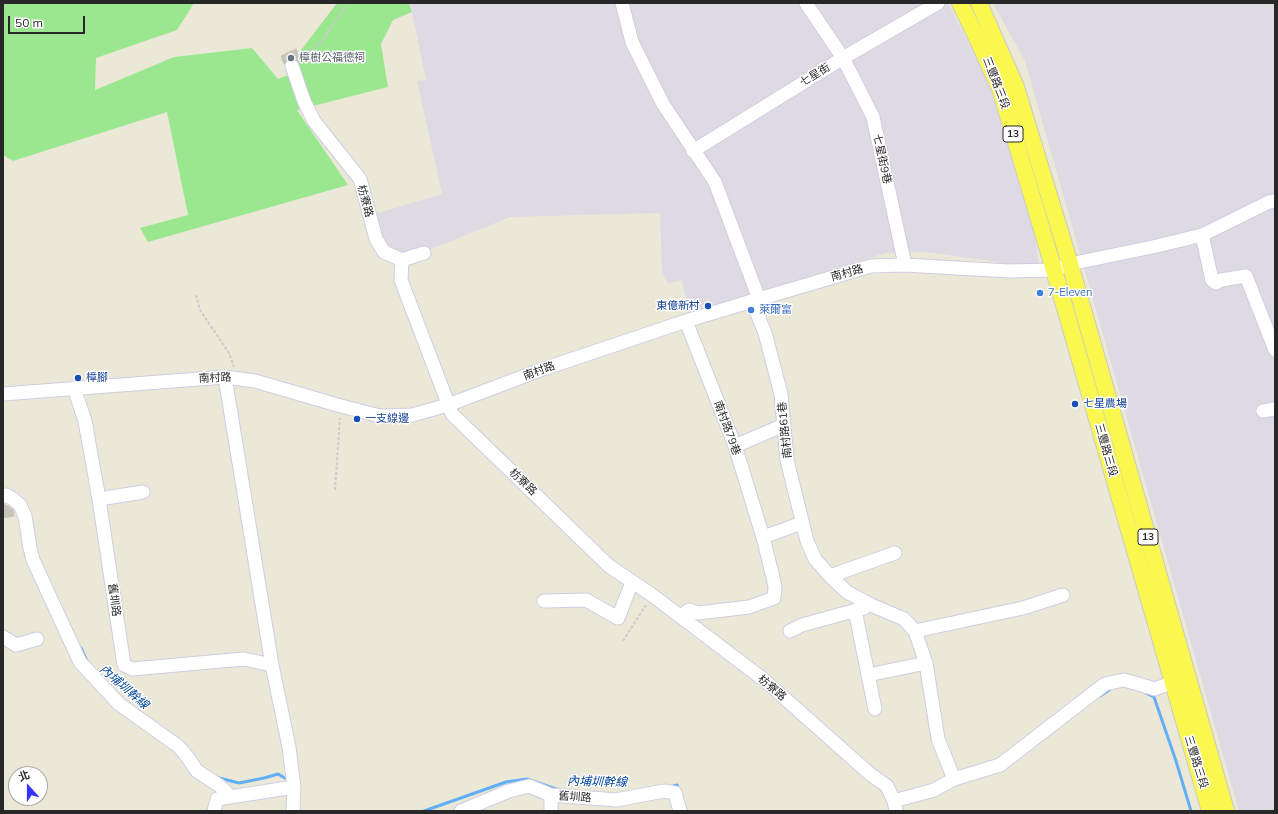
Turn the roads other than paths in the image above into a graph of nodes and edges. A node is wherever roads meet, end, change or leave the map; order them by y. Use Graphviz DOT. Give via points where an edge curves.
graph roads {
  1 [pos="622,3"];
  2 [pos="806,3"];
  3 [pos="938,3"];
  4 [pos="960,3"];
  5 [pos="979,3"];
  6 [pos="843,58"];
  7 [pos="292,66"];
  8 [pos="693,150"];
  9 [pos="1275,200"];
  10 [pos="1202,235"];
  11 [pos="424,253"];
  12 [pos="402,260"];
  13 [pos="1070,264"];
  14 [pos="905,266"];
  15 [pos="1054,270"];
  16 [pos="755,300"];
  17 [pos="686,322"];
  18 [pos="1275,350"];
  19 [pos="225,377"];
  20 [pos="74,388"];
  21 [pos="3,394"];
  22 [pos="448,405"];
  23 [pos="784,425"];
  24 [pos="735,446"];
  25 [pos="143,492"];
  26 [pos="3,496"];
  27 [pos="99,499"];
  28 [pos="802,523"];
  29 [pos="763,536"];
  30 [pos="895,553"];
  31 [pos="830,576"];
  32 [pos="632,582"];
  33 [pos="1063,595"];
  34 [pos="544,601"];
  35 [pos="871,606"];
  36 [pos="855,610"];
  37 [pos="681,616"];
  38 [pos="915,631"];
  39 [pos="790,632"];
  40 [pos="3,637"];
  41 [pos="37,639"];
  42 [pos="926,662"];
  43 [pos="272,665"];
  44 [pos="868,675"];
  45 [pos="1188,676"];
  46 [pos="1172,682"];
  47 [pos="875,709"];
  48 [pos="954,779"];
  49 [pos="294,787"];
  50 [pos="551,795"];
  51 [pos="230,796"];
  52 [pos="895,806"];
  53 [pos="214,811"];
  54 [pos="293,811"];
  55 [pos="461,811"];
  56 [pos="551,811"];
  57 [pos="680,811"];
  58 [pos="1210,811"];
  59 [pos="1226,811"];
  1 -- 8 [label="street, 南村路61巷" via="632,42 663,104"];
  2 -- 6 [label="street, 七星街9巷"];
  3 -- 6 [label="street, 七星街"];
  4 -- 15 [label="main road, 三豐路三段 / 13" via="1000,89"];
  5 -- 13 [label="main road, 三豐路三段 / 13" via="1016,87"];
  6 -- 8 [label="street, 七星街"];
  6 -- 14 [label="street, 七星街9巷" via="873,117"];
  7 -- 12 [label="street, 枋寮路" via="314,121 360,180 376,239 384,252"];
  8 -- 16 [label="street, 南村路61巷" via="715,182"];
  9 -- 10 [label="street, 南村路"];
  10 -- 13 [label="street, 南村路"];
  10 -- 18 [label="street" via="1212,280 1216,283 1246,276"];
  11 -- 12 [label="street"];
  12 -- 22 [label="street, 枋寮路" via="401,280"];
  13 -- 15 [label="street, 南村路"];
  13 -- 45 [label="main road, 三豐路三段 / 13"];
  14 -- 15 [label="street, 南村路" via="1009,271"];
  14 -- 16 [label="street, 南村路" via="871,266"];
  15 -- 46 [label="main road, 三豐路三段 / 13"];
  16 -- 17 [label="street, 南村路"];
  16 -- 23 [label="street, 南村路61巷" via="781,394"];
  17 -- 22 [label="street, 南村路" via="543,369"];
  17 -- 24 [label="street, 南村路79巷"];
  19 -- 20 [label="street, 南村路"];
  19 -- 22 [label="street, 南村路" via="255,381 380,416 412,415"];
  19 -- 43 [label="street"];
  20 -- 21 [label="street, 南村路"];
  20 -- 27 [label="street, 舊圳路" via="85,420"];
  22 -- 32 [label="street, 枋寮路" via="452,414 609,566"];
  23 -- 24 [label="street"];
  23 -- 28 [label="street, 南村路61巷" via="787,460"];
  24 -- 29 [label="street, 南村路79巷"];
  25 -- 27 [label="street"];
  26 -- 51 [label="street" via="14,499 20,505 25,516 33,560 80,662 119,704 178,746 197,771"];
  27 -- 43 [label="street, 舊圳路" via="124,665 132,669 244,659"];
  28 -- 29 [label="street"];
  28 -- 31 [label="street, 南村路61巷" via="815,559"];
  29 -- 37 [label="street, 南村路79巷" via="775,586 774,598 749,607 698,613 689,610"];
  30 -- 31 [label="street"];
  31 -- 35 [label="street" via="847,592"];
  32 -- 34 [label="street" via="618,618 586,600"];
  32 -- 37 [label="street, 枋寮路"];
  33 -- 38 [label="street" via="1023,608"];
  35 -- 36 [label="street"];
  35 -- 38 [label="street" via="904,619"];
  36 -- 39 [label="street" via="802,625"];
  36 -- 44 [label="street"];
  37 -- 52 [label="street, 枋寮路" via="763,679 870,774 887,786"];
  38 -- 42 [label="street"];
  40 -- 41 [label="street" via="16,645"];
  42 -- 44 [label="street"];
  42 -- 48 [label="street" via="938,739"];
  43 -- 49 [label="street" via="289,747"];
  44 -- 47 [label="street"];
  45 -- 46 [label="street"];
  45 -- 59 [label="main road, 三豐路三段 / 13"];
  46 -- 48 [label="street" via="1155,689 1124,680 1105,684 1000,766"];
  46 -- 58 [label="main road, 三豐路三段 / 13"];
  48 -- 52 [label="street"];
  49 -- 51 [label="street"];
  49 -- 54 [label="street"];
  50 -- 55 [label="street, 舊圳路" via="529,786 509,791"];
  50 -- 56 [label="street"];
  50 -- 57 [label="street, 舊圳路" via="616,800 664,791 675,793"];
  51 -- 53 [label="street" via="217,799"];
}
